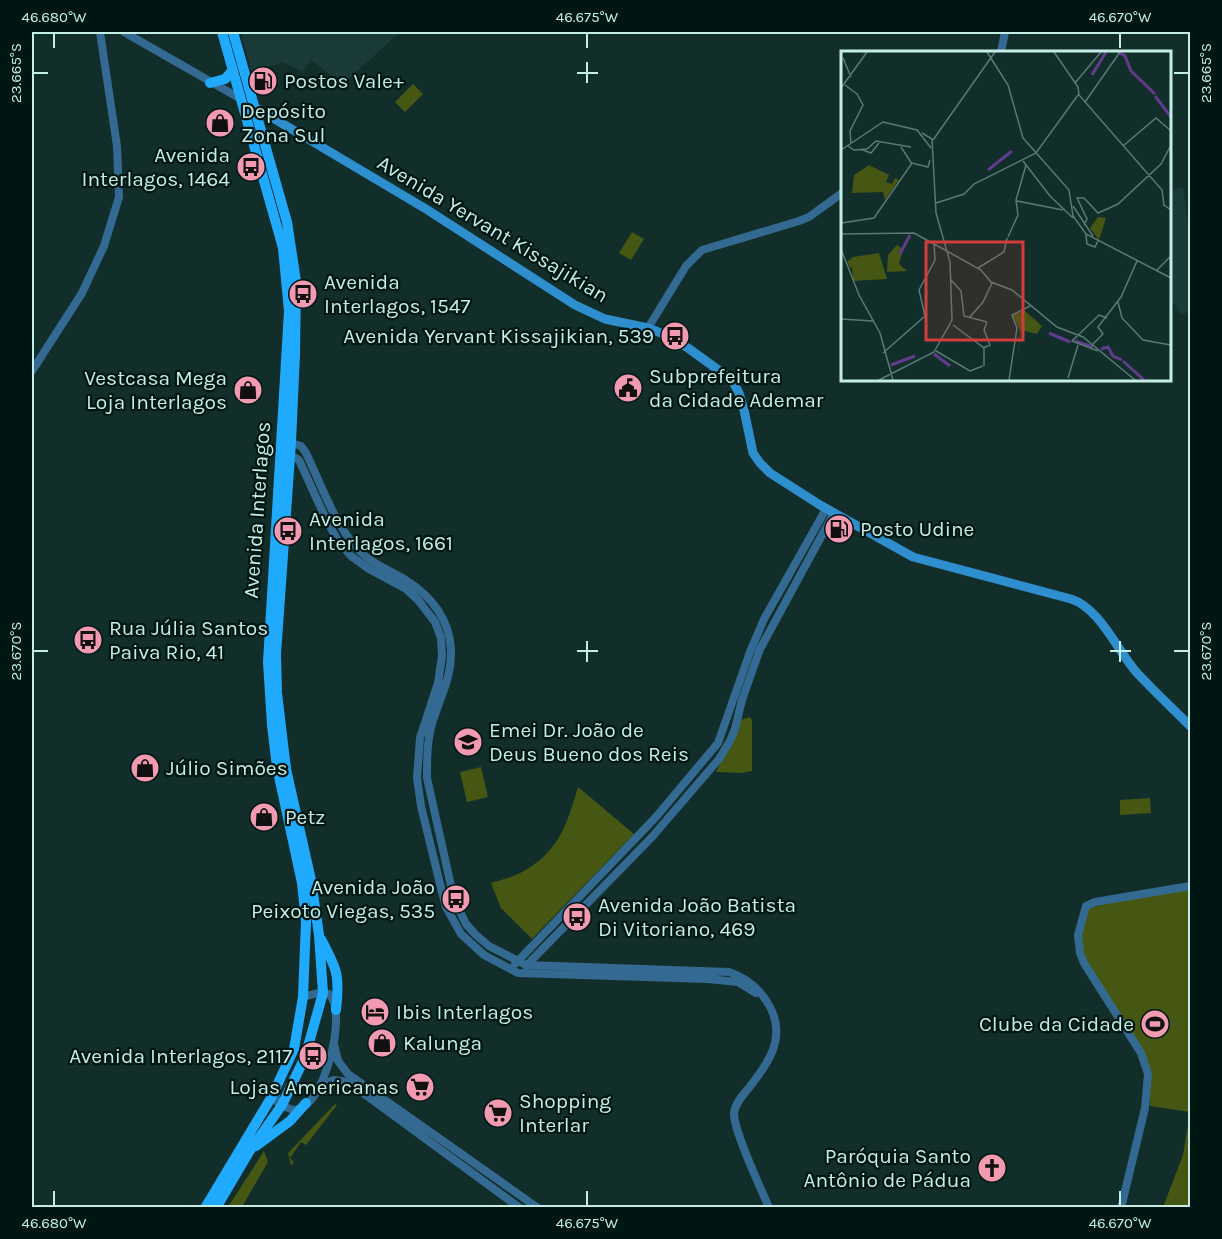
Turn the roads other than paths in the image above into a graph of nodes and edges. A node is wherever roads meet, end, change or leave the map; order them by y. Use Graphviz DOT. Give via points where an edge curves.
graph roads {
  1 [pos="100,32"];
  2 [pos="124,32"];
  3 [pos="222,32"];
  4 [pos="233,32"];
  5 [pos="1005,32"];
  6 [pos="1001,51"];
  7 [pos="233,70"];
  8 [pos="210,83"];
  9 [pos="241,99"];
  10 [pos="254,107"];
  11 [pos="841,195"];
  12 [pos="648,328"];
  13 [pos="32,370"];
  14 [pos="285,447"];
  15 [pos="830,511"];
  16 [pos="1191,726"];
  17 [pos="1191,886"];
  18 [pos="319,935"];
  19 [pos="518,962"];
  20 [pos="526,965"];
  21 [pos="514,971"];
  22 [pos="322,993"];
  23 [pos="303,997"];
  24 [pos="336,1010"];
  25 [pos="773,1012"];
  26 [pos="334,1044"];
  27 [pos="319,1087"];
  28 [pos="275,1091"];
  29 [pos="306,1103"];
  30 [pos="282,1106"];
  31 [pos="249,1152"];
  32 [pos="205,1208"];
  33 [pos="216,1208"];
  34 [pos="520,1208"];
  35 [pos="538,1208"];
  36 [pos="769,1208"];
  37 [pos="1120,1208"];
  1 -- 13 [label="street" via="117,146 119,196 104,246 82,293"];
  2 -- 8 [label="street"];
  3 -- 7 [label="main road, Avenida Interlagos"];
  4 -- 10 [label="main road, Avenida Interlagos"];
  5 -- 6 [label="street"];
  7 -- 8 [label="main road" via="225,79"];
  7 -- 9 [label="main road, Avenida Interlagos"];
  8 -- 9 [label="street"];
  9 -- 10 [label="main road, Avenida Yervant Kissajikian"];
  9 -- 14 [label="main road, Avenida Interlagos" via="283,248 289,311"];
  10 -- 12 [label="main road, Avenida Yervant Kissajikian" via="426,209 575,305 605,319"];
  10 -- 14 [label="main road, Avenida Interlagos" via="287,222 296,281 296,354"];
  11 -- 12 [label="street" via="799,221 702,250 686,266"];
  12 -- 15 [label="main road, Avenida Yervant Kissajikian" via="688,348 732,380 741,398 753,453 760,463 778,479"];
  14 -- 18 [label="main road, Avenida Interlagos" via="277,693 286,769"];
  14 -- 19 [label="street" via="301,446 306,453 338,521 357,549 429,598 444,619 451,661 429,740 427,778 431,804 458,910 476,935"];
  14 -- 21 [label="street" via="299,460 338,541 369,569 406,589 435,622 442,656 438,683 420,738 417,778 421,806 453,920 472,945"];
  14 -- 23 [label="main road, Avenida Interlagos" via="269,642 269,692 277,766 302,883 306,922"];
  15 -- 16 [label="main road, Avenida Yervant Kissajikian" via="913,557 1078,601 1098,619 1136,672"];
  15 -- 19 [label="street" via="764,619 718,743 656,817"];
  15 -- 20 [label="street" via="760,648 735,729 719,759 652,837"];
  17 -- 37 [label="street" via="1095,902 1086,906 1078,935 1084,963 1141,1053 1148,1074 1145,1108"];
  18 -- 22 [label="main road, Avenida Interlagos"];
  18 -- 24 [label="main road" via="339,980"];
  19 -- 20 [label="street"];
  19 -- 21 [label="street"];
  20 -- 21 [label="street"];
  20 -- 25 [label="street" via="729,972 757,988"];
  21 -- 25 [label="street" via="738,982 760,996"];
  22 -- 23 [label="street"];
  22 -- 24 [label="street" via="332,996"];
  22 -- 30 [label="main road, Avenida Interlagos" via="305,1057"];
  23 -- 28 [label="main road, Avenida Interlagos" via="294,1049"];
  24 -- 26 [label="street"];
  25 -- 36 [label="street" via="777,1035 773,1053 735,1107 734,1115"];
  26 -- 27 [label="street"];
  26 -- 35 [label="street" via="338,1061 348,1074"];
  27 -- 29 [label="street"];
  27 -- 34 [label="street" via="333,1080 348,1082"];
  28 -- 30 [label="street" via="276,1101"];
  28 -- 32 [label="main road, Avenida Interlagos"];
  29 -- 30 [label="street" via="296,1110"];
  29 -- 31 [label="main road" via="290,1121"];
  30 -- 31 [label="main road, Avenida Interlagos"];
  31 -- 33 [label="main road, Avenida Interlagos"];
}
